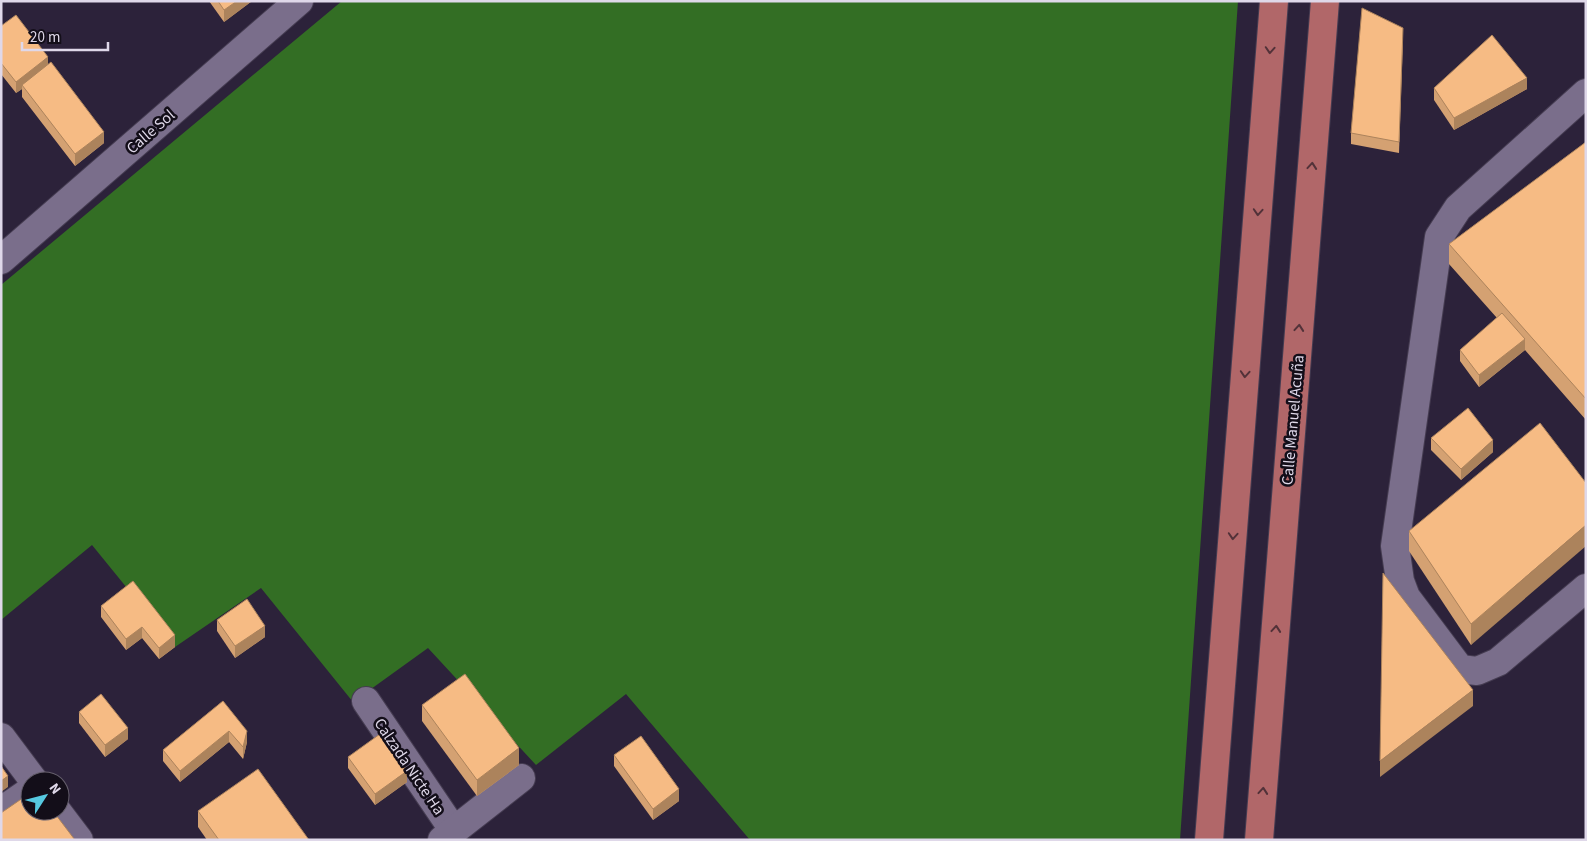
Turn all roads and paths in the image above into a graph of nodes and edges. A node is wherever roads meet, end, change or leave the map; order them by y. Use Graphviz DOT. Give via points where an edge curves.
graph roads {
  1 [pos="300,1"];
  2 [pos="1274,1"];
  3 [pos="1325,1"];
  4 [pos="1586,93"];
  5 [pos="1,260"];
  6 [pos="1586,588"];
  7 [pos="366,701"];
  8 [pos="1,737"];
  9 [pos="26,771"];
  10 [pos="521,778"];
  11 [pos="20,798"];
  12 [pos="1,811"];
  13 [pos="65,821"];
  14 [pos="448,835"];
  15 [pos="79,840"];
  16 [pos="1209,840"];
  17 [pos="1259,840"];
  1 -- 5 [label="street, Calle Sol"];
  2 -- 16 [label="main road, one-way"];
  17 -- 3 [label="main road, Calle Manuel Acuña, one-way"];
  4 -- 6 [label="street" via="1458,208 1438,237 1394,546 1406,596 1460,669 1477,670 1498,662"];
  7 -- 14 [label="street, Calzada Nicte Ha"];
  8 -- 9 [label="street"];
  10 -- 14 [label="street"];
  11 -- 12 [label="street"];
  13 -- 15 [label="street"];
}
